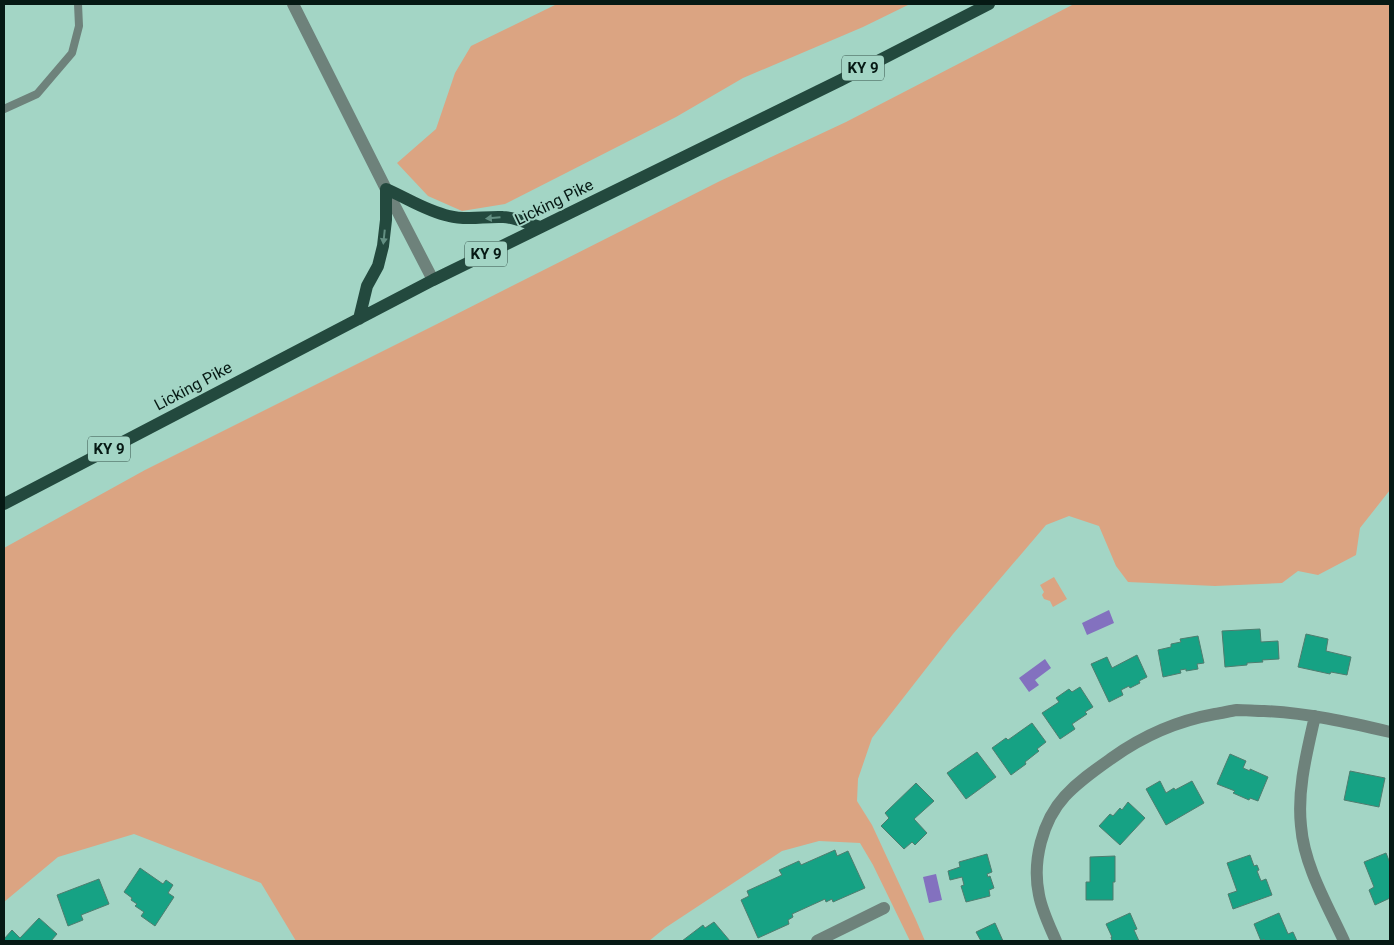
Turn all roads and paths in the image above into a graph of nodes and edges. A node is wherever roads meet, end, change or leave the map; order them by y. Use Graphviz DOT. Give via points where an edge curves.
graph roads {
  1 [pos="78,4"];
  2 [pos="293,4"];
  3 [pos="989,4"];
  4 [pos="4,109"];
  5 [pos="386,189"];
  6 [pos="540,227"];
  7 [pos="433,280"];
  8 [pos="359,319"];
  9 [pos="4,504"];
  10 [pos="1315,716"];
  11 [pos="1390,732"];
  12 [pos="884,908"];
  13 [pos="817,941"];
  14 [pos="1056,941"];
  15 [pos="1344,941"];
  1 -- 4 [label="lane" via="78,26 72,53 37,94"];
  2 -- 5 [label="street"];
  3 -- 6 [label="main road, Licking Pike / KY 9"];
  6 -- 5 [label="main road, one-way" via="504,217 451,217"];
  5 -- 7 [label="street"];
  5 -- 8 [label="main road, one-way" via="383,246 378,266 367,286"];
  6 -- 7 [label="main road, Licking Pike / KY 9"];
  7 -- 8 [label="main road, Licking Pike / KY 9"];
  8 -- 9 [label="main road, Licking Pike / KY 9"];
  10 -- 11 [label="street"];
  10 -- 14 [label="street" via="1237,710 1196,718 1144,738 1076,785 1064,797 1047,825 1037,866 1039,896"];
  10 -- 15 [label="street" via="1304,768 1300,827 1309,862"];
  12 -- 13 [label="street"];
}
